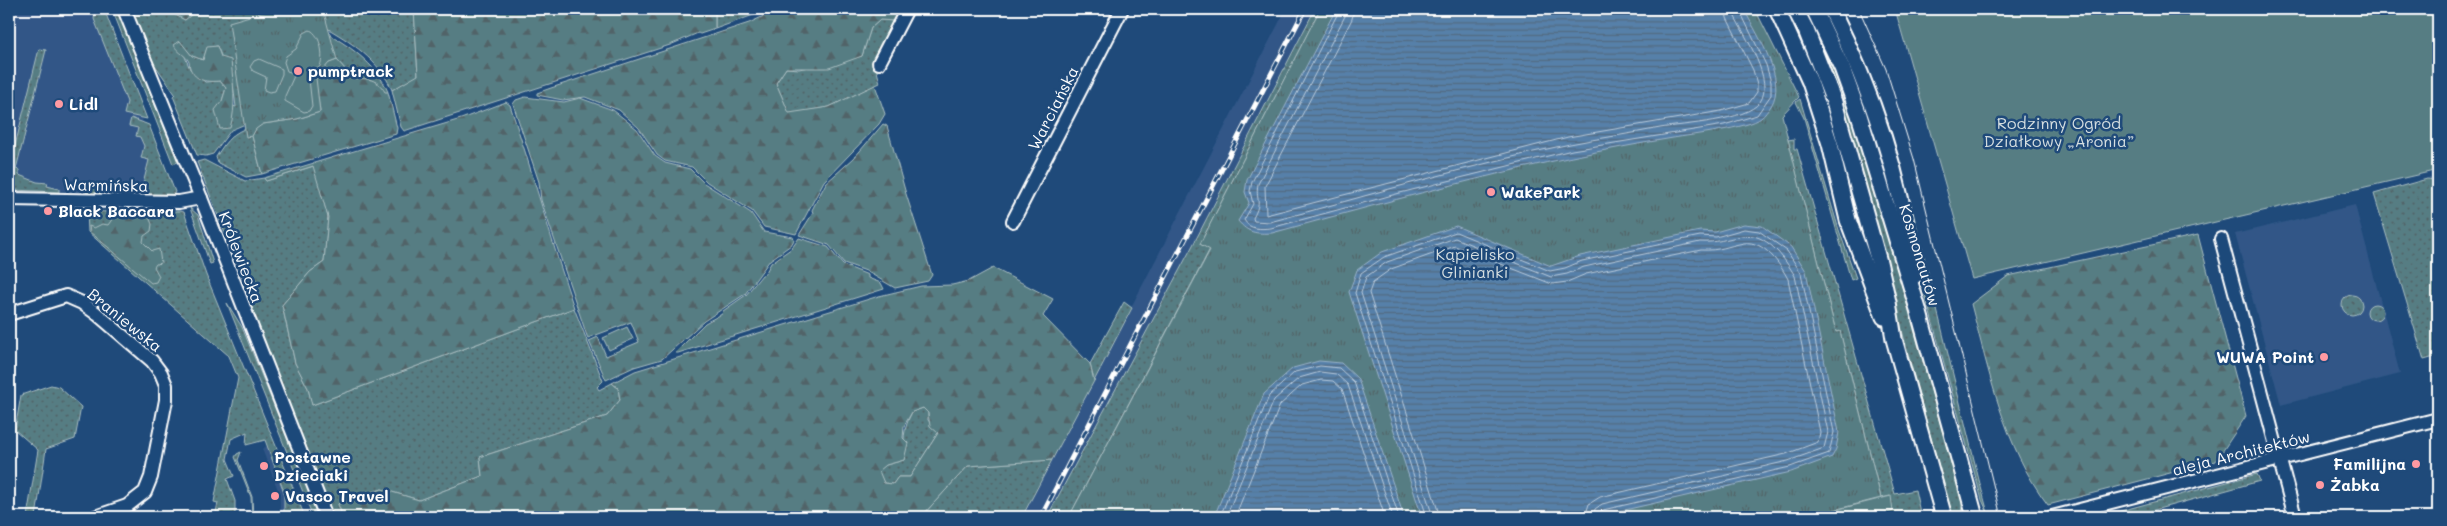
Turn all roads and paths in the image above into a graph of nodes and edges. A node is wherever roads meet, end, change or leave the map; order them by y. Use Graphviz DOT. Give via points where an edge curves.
graph roads {
  1 [pos="124,9"];
  2 [pos="907,9"];
  3 [pos="1122,9"];
  4 [pos="1777,9"];
  5 [pos="1795,9"];
  6 [pos="1814,9"];
  7 [pos="1831,9"];
  8 [pos="879,62"];
  9 [pos="202,198"];
  10 [pos="9,199"];
  11 [pos="1013,222"];
  12 [pos="2221,239"];
  13 [pos="1918,309"];
  14 [pos="9,314"];
  15 [pos="1894,339"];
  16 [pos="2438,418"];
  17 [pos="2279,459"];
  18 [pos="95,517"];
  19 [pos="326,517"];
  20 [pos="1944,517"];
  21 [pos="1975,517"];
  22 [pos="2052,517"];
  23 [pos="2295,517"];
  1 -- 9 [label="street, Królewiecka"];
  2 -- 8 [label="street"];
  3 -- 11 [label="street, Warciańska"];
  4 -- 15 [label="main road" via="1810,82 1830,144 1848,220"];
  5 -- 15 [label="main road" via="1834,102 1879,262"];
  6 -- 13 [label="main road, Kosmonautów" via="1842,68 1859,115"];
  7 -- 13 [label="main road" via="1870,98 1897,184 1905,214"];
  9 -- 10 [label="street, Warmińska" via="179,202"];
  9 -- 19 [label="street, Królewiecka"];
  12 -- 17 [label="street"];
  13 -- 21 [label="main road, Kosmonautów"];
  14 -- 18 [label="street, Braniewska" via="66,296 96,313 152,361 161,373 166,385 166,400 151,477 145,492 128,506"];
  15 -- 20 [label="main road"];
  16 -- 17 [label="street, aleja Architektów"];
  17 -- 22 [label="street, aleja Architektów"];
  17 -- 23 [label="street"];
}
